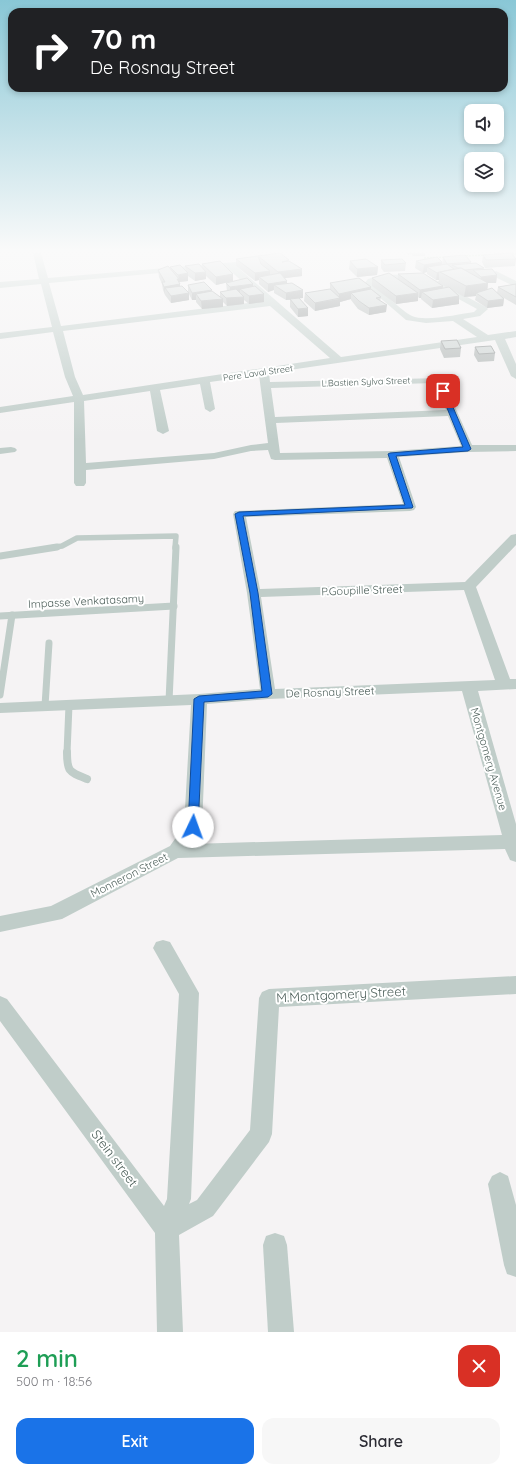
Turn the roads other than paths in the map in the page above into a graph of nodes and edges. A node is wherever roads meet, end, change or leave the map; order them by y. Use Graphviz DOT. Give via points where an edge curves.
graph roads {
  1 [pos="54,315"];
  2 [pos="172,315"];
  3 [pos="286,315"];
  4 [pos="406,315"];
  5 [pos="468,315"];
  6 [pos="453,317"];
  7 [pos="58,329"];
  8 [pos="516,334"];
  9 [pos="0,336"];
  10 [pos="499,337"];
  11 [pos="487,339"];
  12 [pos="340,361"];
  13 [pos="264,372"];
  14 [pos="516,376"];
  15 [pos="204,380"];
  16 [pos="266,385"];
  17 [pos="154,387"];
  18 [pos="79,398"];
  19 [pos="0,410"];
  20 [pos="210,410"];
  21 [pos="453,413"];
  22 [pos="272,420"];
  23 [pos="163,431"];
  24 [pos="516,448"];
  25 [pos="468,449"];
  26 [pos="275,452"];
  27 [pos="392,454"];
  28 [pos="80,467"];
  29 [pos="80,483"];
  30 [pos="516,538"];
  31 [pos="0,556"];
  32 [pos="469,586"];
  33 [pos="254,593"];
  34 [pos="174,606"];
  35 [pos="12,615"];
  36 [pos="0,616"];
  37 [pos="49,642"];
  38 [pos="511,685"];
  39 [pos="469,687"];
  40 [pos="268,694"];
  41 [pos="0,695"];
  42 [pos="199,699"];
  43 [pos="169,700"];
  44 [pos="69,705"];
  45 [pos="45,706"];
  46 [pos="0,708"];
  47 [pos="87,779"];
  48 [pos="514,848"];
  49 [pos="176,851"];
  50 [pos="0,924"];
  51 [pos="163,948"];
  52 [pos="516,986"];
  53 [pos="0,1005"];
  54 [pos="500,1184"];
  55 [pos="168,1229"];
  56 [pos="275,1245"];
  57 [pos="516,1265"];
  58 [pos="170,1332"];
  59 [pos="281,1332"];
  1 -- 7 [label="street"];
  2 -- 7 [label="street"];
  3 -- 12 [label="street"];
  4 -- 6 [label="street" via="426,320"];
  5 -- 6 [label="street"];
  6 -- 11 [label="street"];
  7 -- 9 [label="street"];
  7 -- 18 [label="street" via="70,377"];
  8 -- 10 [label="street, Pere Laval Street"];
  10 -- 11 [label="street, Pere Laval Street"];
  10 -- 14 [label="street"];
  11 -- 12 [label="street, Pere Laval Street"];
  12 -- 13 [label="street, Pere Laval Street"];
  13 -- 15 [label="street, Pere Laval Street"];
  13 -- 16 [label="street"];
  15 -- 17 [label="street, Pere Laval Street"];
  15 -- 20 [label="street"];
  16 -- 21 [label="street, L.Bastien Sylva Street" via="438,380"];
  16 -- 22 [label="street"];
  17 -- 18 [label="street, Pere Laval Street"];
  17 -- 23 [label="street"];
  18 -- 19 [label="street, Pere Laval Street"];
  18 -- 28 [label="street"];
  21 -- 22 [label="street"];
  21 -- 25 [label="street, L.Bastien Sylva Street"];
  22 -- 26 [label="street"];
  24 -- 25 [label="street"];
  25 -- 27 [label="street"];
  26 -- 27 [label="street"];
  26 -- 28 [label="street" via="251,448 214,456"];
  27 -- 33 [label="street" via="410,507 239,514"];
  28 -- 29 [label="street"];
  30 -- 32 [label="street"];
  31 -- 34 [label="lane" via="62,546 77,538 176,536"];
  32 -- 33 [label="street, P.Goupille Street"];
  32 -- 38 [label="street"];
  33 -- 40 [label="street"];
  34 -- 35 [label="lane, Impasse Venkatasamy"];
  34 -- 43 [label="lane"];
  35 -- 36 [label="lane, Impasse Venkatasamy"];
  35 -- 41 [label="lane"];
  37 -- 45 [label="lane"];
  38 -- 39 [label="street, De Rosnay Street"];
  39 -- 40 [label="street, De Rosnay Street"];
  39 -- 48 [label="street, Montgomery Avenue"];
  40 -- 42 [label="street, De Rosnay Street"];
  42 -- 43 [label="street, De Rosnay Street"];
  42 -- 49 [label="street, Monneron Street" via="193,827"];
  43 -- 44 [label="street, De Rosnay Street"];
  44 -- 45 [label="street, De Rosnay Street"];
  44 -- 47 [label="lane" via="67,766 72,773"];
  45 -- 46 [label="street, De Rosnay Street"];
  48 -- 49 [label="street"];
  49 -- 50 [label="street, Monneron Street" via="55,913"];
  51 -- 55 [label="street" via="189,993 179,1199"];
  52 -- 55 [label="street, M.Montgomery Street" via="269,998 261,1134 205,1208"];
  53 -- 55 [label="street, Stein street"];
  54 -- 57 [label="street"];
  55 -- 58 [label="street"];
  56 -- 59 [label="street"];
}
